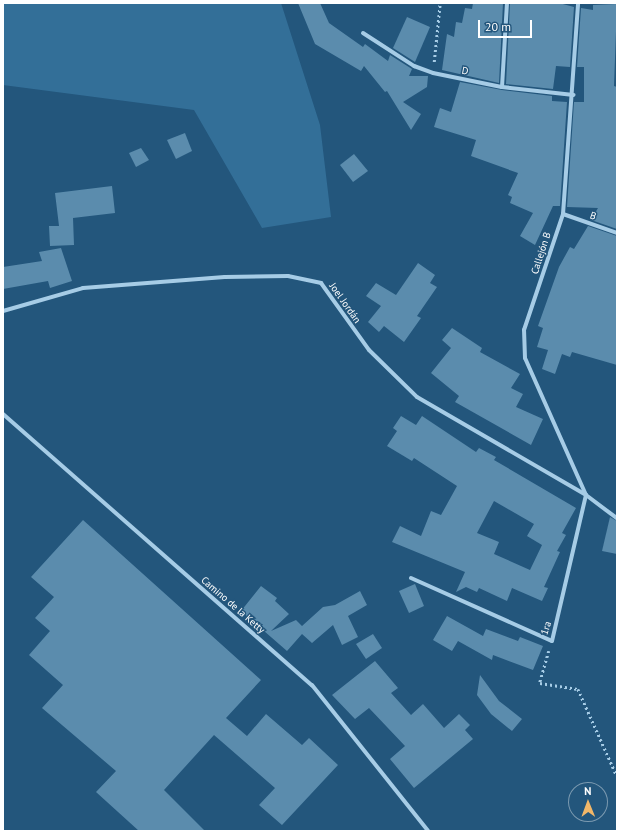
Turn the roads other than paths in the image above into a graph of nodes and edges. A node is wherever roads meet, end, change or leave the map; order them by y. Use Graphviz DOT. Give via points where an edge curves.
graph roads {
  1 [pos="507,3"];
  2 [pos="578,3"];
  3 [pos="363,33"];
  4 [pos="502,87"];
  5 [pos="574,96"];
  6 [pos="563,214"];
  7 [pos="617,233"];
  8 [pos="3,311"];
  9 [pos="3,414"];
  10 [pos="586,495"];
  11 [pos="617,518"];
  12 [pos="411,578"];
  13 [pos="428,831"];
  1 -- 4 [label="street"];
  2 -- 5 [label="street, Callejón B"];
  3 -- 4 [label="street, D" via="414,66 433,73"];
  4 -- 5 [label="street, D"];
  5 -- 6 [label="street, Callejón B"];
  6 -- 7 [label="street, B"];
  6 -- 10 [label="street, Callejón B" via="524,330 525,358"];
  8 -- 10 [label="street, Joel Jordán" via="83,288 288,276 321,283 369,350 417,397"];
  9 -- 13 [label="street, Camino de la Ketty" via="312,685"];
  10 -- 11 [label="street, Joel Jordán"];
  10 -- 12 [label="street, 1ra" via="552,641"];
}
